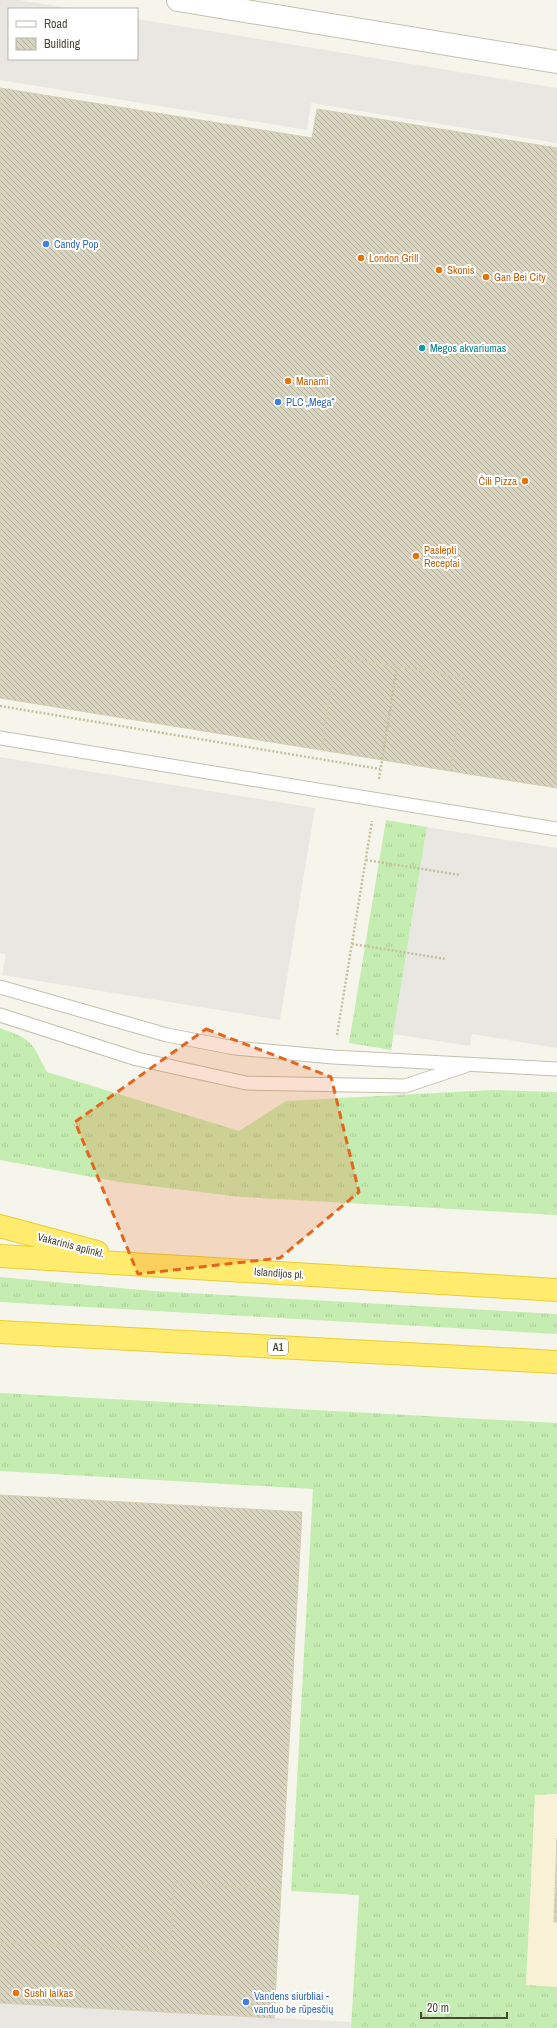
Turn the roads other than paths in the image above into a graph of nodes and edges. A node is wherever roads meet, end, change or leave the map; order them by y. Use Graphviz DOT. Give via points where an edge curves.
graph roads {
  1 [pos="178,0"];
  2 [pos="557,62"];
  3 [pos="0,738"];
  4 [pos="557,829"];
  5 [pos="0,987"];
  6 [pos="0,1015"];
  7 [pos="472,1064"];
  8 [pos="557,1069"];
  9 [pos="0,1226"];
  10 [pos="0,1256"];
  11 [pos="142,1264"];
  12 [pos="557,1290"];
  13 [pos="0,1332"];
  14 [pos="557,1362"];
  1 -- 2 [label="street"];
  3 -- 4 [label="lane"];
  5 -- 7 [label="lane" via="167,1034 235,1048 333,1057"];
  6 -- 7 [label="lane" via="137,1059 246,1084 405,1086"];
  7 -- 8 [label="lane"];
  9 -- 11 [label="highway, Vakarinis aplinkl."];
  10 -- 11 [label="highway, Islandijos pl."];
  11 -- 12 [label="highway, Islandijos pl."];
  13 -- 14 [label="highway, A1"];
}
